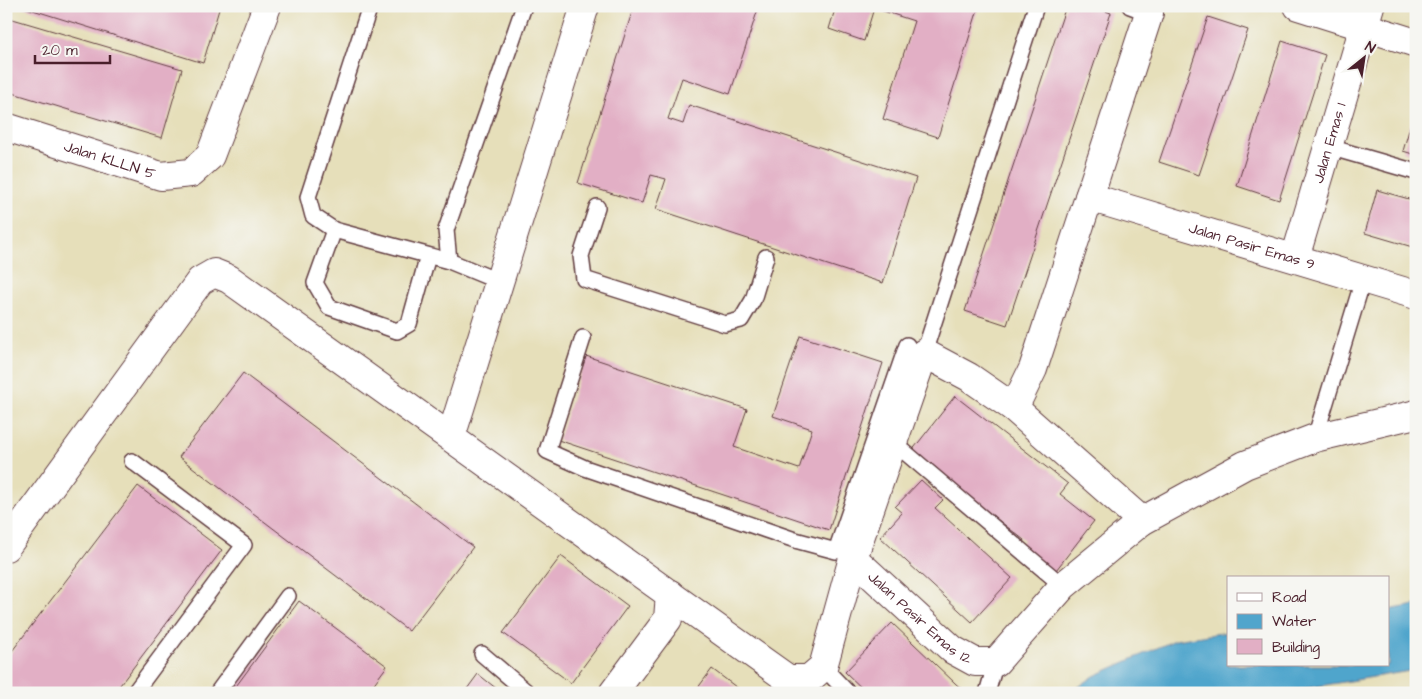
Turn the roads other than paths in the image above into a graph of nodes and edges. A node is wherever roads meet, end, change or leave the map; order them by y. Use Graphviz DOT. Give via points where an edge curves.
graph roads {
  1 [pos="266,6"];
  2 [pos="370,6"];
  3 [pos="524,6"];
  4 [pos="585,6"];
  5 [pos="1036,6"];
  6 [pos="1298,6"];
  7 [pos="1139,10"];
  8 [pos="1367,17"];
  9 [pos="1416,43"];
  10 [pos="6,127"];
  11 [pos="1329,147"];
  12 [pos="1416,172"];
  13 [pos="1089,197"];
  14 [pos="597,207"];
  15 [pos="334,230"];
  16 [pos="428,256"];
  17 [pos="766,257"];
  18 [pos="1295,258"];
  19 [pos="449,261"];
  20 [pos="1363,280"];
  21 [pos="500,282"];
  22 [pos="1416,295"];
  23 [pos="583,338"];
  24 [pos="916,349"];
  25 [pos="1014,408"];
  26 [pos="1416,414"];
  27 [pos="451,437"];
  28 [pos="1315,438"];
  29 [pos="893,442"];
  30 [pos="132,461"];
  31 [pos="1142,521"];
  32 [pos="6,547"];
  33 [pos="853,558"];
  34 [pos="1062,586"];
  35 [pos="288,596"];
  36 [pos="669,606"];
  37 [pos="482,654"];
  38 [pos="996,662"];
  39 [pos="823,667"];
  40 [pos="783,686"];
  41 [pos="134,693"];
  42 [pos="217,693"];
  43 [pos="528,693"];
  44 [pos="613,693"];
  45 [pos="848,693"];
  46 [pos="987,693"];
  1 -- 10 [label="street, Jalan KLLN 5" via="210,156 191,173 161,176"];
  2 -- 15 [label="lane" via="308,197 313,216"];
  3 -- 19 [label="lane" via="446,230"];
  4 -- 21 [label="street"];
  5 -- 24 [label="lane"];
  6 -- 8 [label="street"];
  7 -- 13 [label="street"];
  8 -- 9 [label="street"];
  8 -- 11 [label="street, Jalan Emas 1"];
  11 -- 12 [label="lane"];
  11 -- 18 [label="street, Jalan Emas 1"];
  13 -- 18 [label="street, Jalan Pasir Emas 9"];
  13 -- 25 [label="street" via="1033,370"];
  14 -- 17 [label="lane" via="581,256 584,279 725,324 741,320 753,300"];
  15 -- 16 [label="lane"];
  15 -- 16 [label="lane" via="315,283 329,308 397,332 408,324"];
  16 -- 19 [label="lane"];
  18 -- 20 [label="street, Jalan Pasir Emas 9"];
  19 -- 21 [label="lane"];
  20 -- 22 [label="street, Jalan Pasir Emas 9"];
  20 -- 28 [label="lane"];
  21 -- 27 [label="street"];
  23 -- 24 [label="lane" via="547,451 585,468 836,551"];
  24 -- 25 [label="street" via="969,377"];
  24 -- 29 [label="street"];
  25 -- 31 [label="street"];
  26 -- 28 [label="street"];
  27 -- 32 [label="street" via="229,279 214,273 200,281"];
  27 -- 36 [label="street"];
  28 -- 31 [label="street" via="1245,464"];
  29 -- 33 [label="street"];
  29 -- 34 [label="lane"];
  30 -- 41 [label="lane" via="244,545"];
  31 -- 34 [label="street"];
  33 -- 38 [label="street, Jalan Pasir Emas 12" via="953,650 975,662"];
  33 -- 39 [label="street"];
  34 -- 38 [label="street"];
  35 -- 42 [label="lane"];
  36 -- 40 [label="street" via="694,611"];
  36 -- 44 [label="street"];
  37 -- 43 [label="lane"];
  38 -- 46 [label="lane"];
  39 -- 40 [label="street" via="809,679"];
  39 -- 45 [label="lane"];
}
